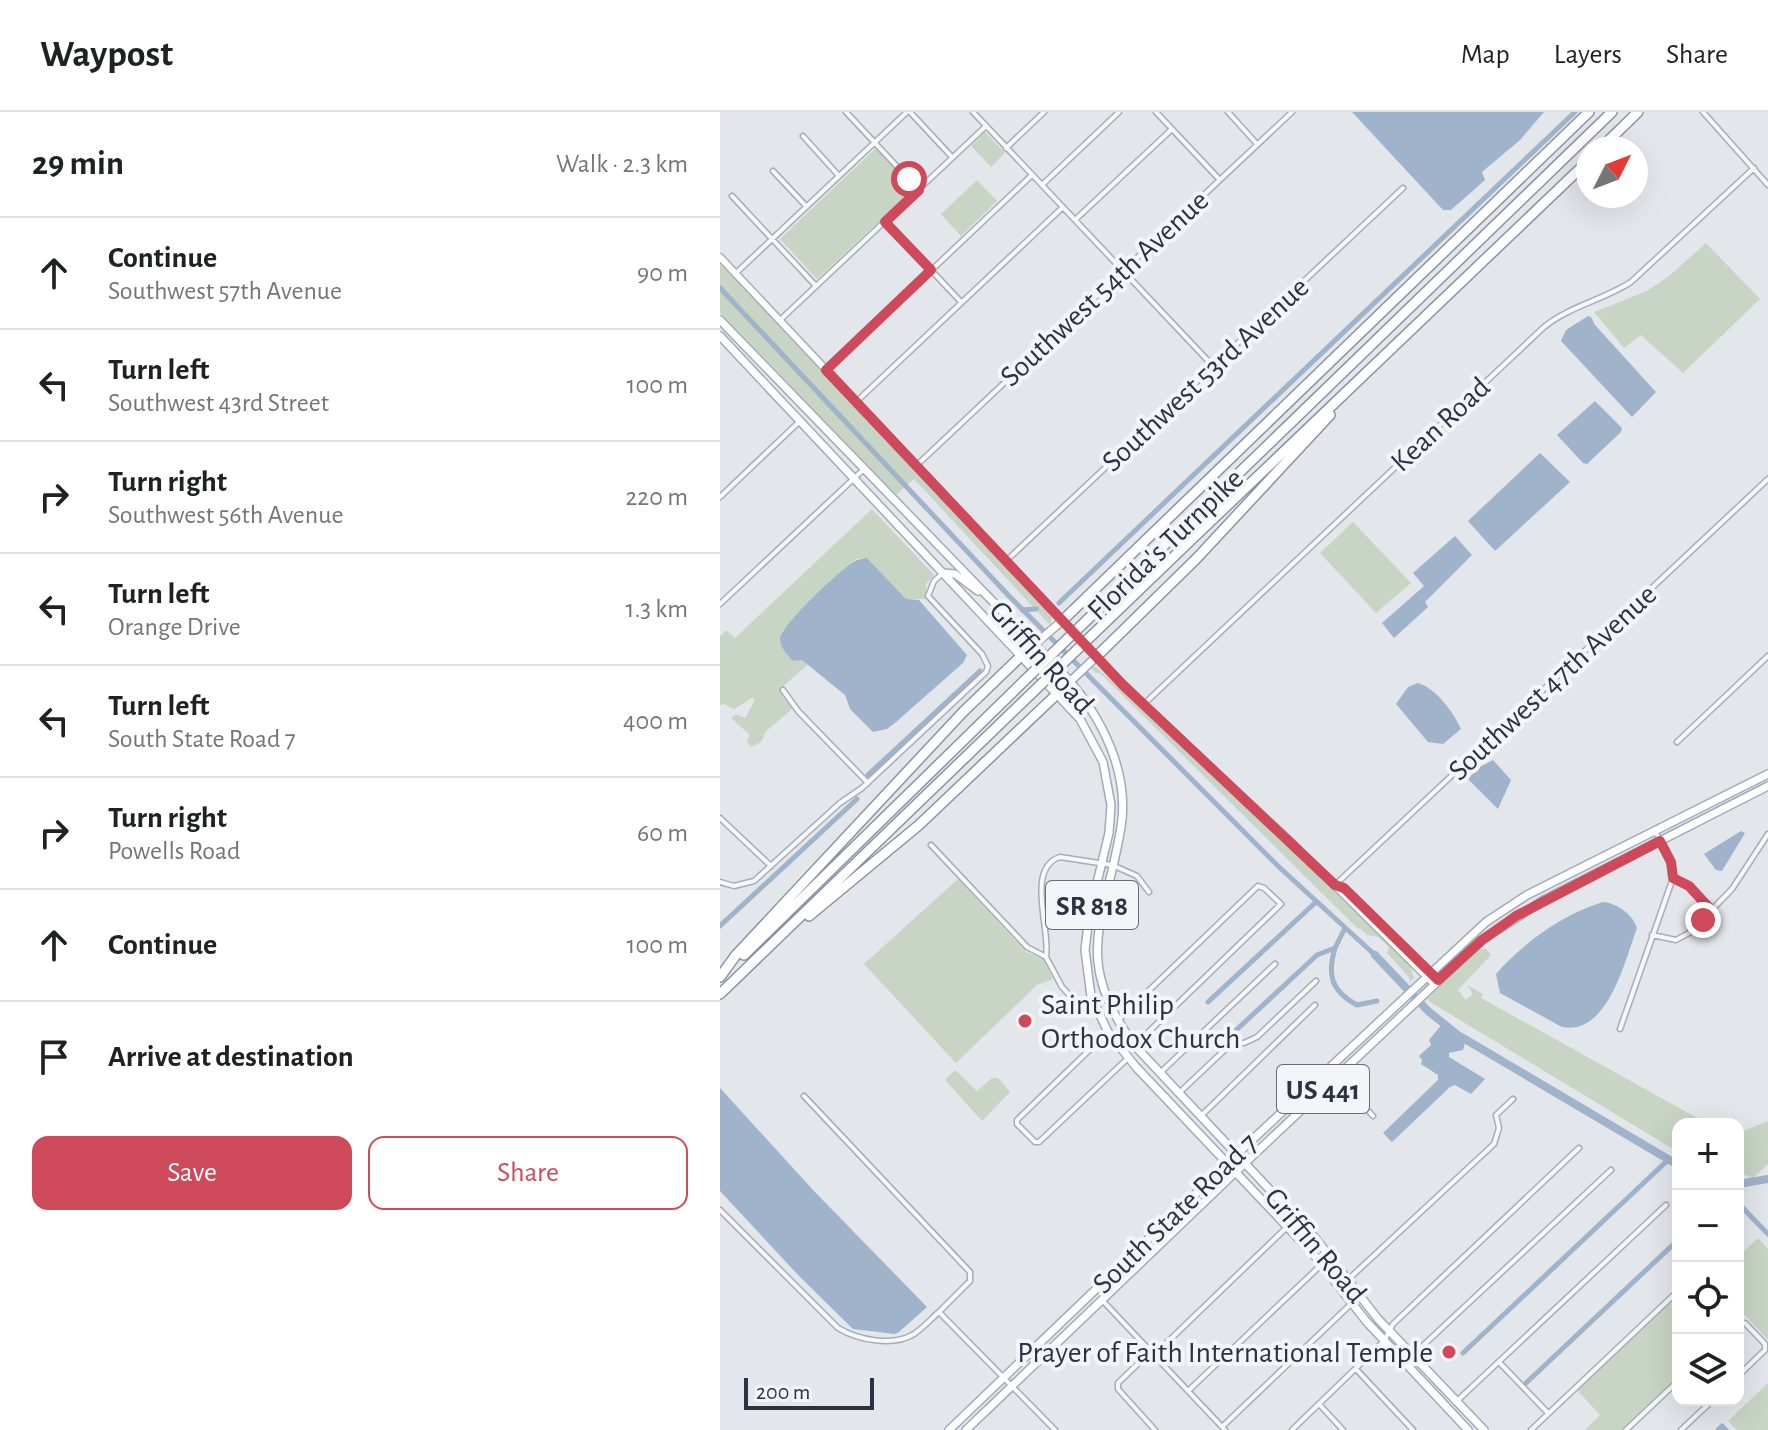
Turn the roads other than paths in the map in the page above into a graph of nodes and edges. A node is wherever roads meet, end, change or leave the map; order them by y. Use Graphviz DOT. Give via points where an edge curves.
graph roads {
  1 [pos="846,112"];
  2 [pos="909,112"];
  3 [pos="973,112"];
  4 [pos="1044,112"];
  5 [pos="1119,112"];
  6 [pos="1156,112"];
  7 [pos="1228,112"];
  8 [pos="1292,112"];
  9 [pos="1589,112"];
  10 [pos="1612,112"];
  11 [pos="1638,112"];
  12 [pos="1703,112"];
  13 [pos="986,126"];
  14 [pos="1172,129"];
  15 [pos="803,136"];
  16 [pos="1613,136"];
  17 [pos="874,142"];
  18 [pos="1257,144"];
  19 [pos="1006,148"];
  20 [pos="952,157"];
  21 [pos="1754,168"];
  22 [pos="773,171"];
  23 [pos="1576,173"];
  24 [pos="1032,175"];
  25 [pos="839,176"];
  26 [pos="1219,179"];
  27 [pos="1042,185"];
  28 [pos="1768,185"];
  29 [pos="1403,188"];
  30 [pos="919,190"];
  31 [pos="732,196"];
  32 [pos="806,206"];
  33 [pos="1063,207"];
  34 [pos="1075,220"];
  35 [pos="885,222"];
  36 [pos="772,239"];
  37 [pos="720,257"];
  38 [pos="931,270"];
  39 [pos="1123,270"];
  40 [pos="735,274"];
  41 [pos="816,286"];
  42 [pos="961,302"];
  43 [pos="720,320"];
  44 [pos="779,321"];
  45 [pos="720,336"];
  46 [pos="728,344"];
  47 [pos="745,347"];
  48 [pos="742,359"];
  49 [pos="1213,366"];
  50 [pos="764,367"];
  51 [pos="826,370"];
  52 [pos="1349,392"];
  53 [pos="856,402"];
  54 [pos="800,421"];
  55 [pos="917,465"];
  56 [pos="864,469"];
  57 [pos="854,478"];
  58 [pos="1768,479"];
  59 [pos="720,497"];
  60 [pos="945,552"];
  61 [pos="1006,561"];
  62 [pos="943,573"];
  63 [pos="991,599"];
  64 [pos="720,604"];
  65 [pos="1062,621"];
  66 [pos="1038,643"];
  67 [pos="1021,656"];
  68 [pos="1768,656"];
  69 [pos="1092,661"];
  70 [pos="1073,680"];
  71 [pos="783,690"];
  72 [pos="1057,694"];
  73 [pos="1144,704"];
  74 [pos="1677,742"];
  75 [pos="1768,774"];
  76 [pos="868,783"];
  77 [pos="1768,786"];
  78 [pos="720,818"];
  79 [pos="1655,831"];
  80 [pos="1768,834"];
  81 [pos="1660,841"];
  82 [pos="931,845"];
  83 [pos="1101,864"];
  84 [pos="1112,865"];
  85 [pos="771,866"];
  86 [pos="1673,878"];
  87 [pos="720,882"];
  88 [pos="1335,885"];
  89 [pos="1544,887"];
  90 [pos="1149,892"];
  91 [pos="1532,906"];
  92 [pos="1712,911"];
  93 [pos="1375,928"];
  94 [pos="1387,929"];
  95 [pos="1652,935"];
  96 [pos="775,942"];
  97 [pos="1046,957"];
  98 [pos="1275,964"];
  99 [pos="1428,974"];
  100 [pos="720,978"];
  101 [pos="1316,981"];
  102 [pos="1436,982"];
  103 [pos="720,994"];
  104 [pos="1074,1000"];
  105 [pos="1315,1005"];
  106 [pos="1117,1021"];
  107 [pos="1620,1029"];
  108 [pos="1108,1032"];
  109 [pos="1135,1045"];
  110 [pos="1342,1055"];
  111 [pos="1128,1058"];
  112 [pos="1161,1072"];
  113 [pos="1336,1076"];
  114 [pos="1179,1093"];
  115 [pos="804,1096"];
  116 [pos="1513,1099"];
  117 [pos="1202,1115"];
  118 [pos="1373,1116"];
  119 [pos="1579,1148"];
  120 [pos="1237,1154"];
  121 [pos="1228,1162"];
  122 [pos="1245,1163"];
  123 [pos="1611,1170"];
  124 [pos="1236,1171"];
  125 [pos="1666,1205"];
  126 [pos="720,1210"];
  127 [pos="1288,1226"];
  128 [pos="1322,1264"];
  129 [pos="1105,1280"];
  130 [pos="1348,1280"];
  131 [pos="1339,1288"];
  132 [pos="1092,1292"];
  133 [pos="1672,1297"];
  134 [pos="1102,1300"];
  135 [pos="1351,1304"];
  136 [pos="1091,1311"];
  137 [pos="939,1312"];
  138 [pos="1744,1323"];
  139 [pos="1390,1331"];
  140 [pos="1384,1341"];
  141 [pos="1152,1353"];
  142 [pos="1413,1355"];
  143 [pos="1499,1362"];
  144 [pos="1356,1369"];
  145 [pos="1744,1370"];
  146 [pos="1005,1377"];
  147 [pos="1013,1386"];
  148 [pos="1672,1387"];
  149 [pos="1188,1391"];
  150 [pos="1457,1401"];
  151 [pos="1319,1404"];
  152 [pos="1707,1406"];
  153 [pos="1548,1413"];
  154 [pos="1223,1428"];
  155 [pos="949,1430"];
  156 [pos="966,1430"];
  157 [pos="1055,1430"];
  158 [pos="1155,1430"];
  159 [pos="1292,1430"];
  160 [pos="1343,1430"];
  161 [pos="1413,1430"];
  162 [pos="1468,1430"];
  163 [pos="1484,1430"];
  164 [pos="1531,1430"];
  165 [pos="1626,1430"];
  166 [pos="1681,1430"];
  1 -- 17 [label="street"];
  2 -- 17 [label="street"];
  2 -- 20 [label="street"];
  3 -- 13 [label="street"];
  4 -- 19 [label="street"];
  5 -- 27 [label="street"];
  6 -- 14 [label="street"];
  7 -- 18 [label="street"];
  8 -- 18 [label="street, Southwest 54th Avenue"];
  9 -- 65 [label="highway"];
  10 -- 100 [label="highway, Florida's Turnpike, bridge"];
  11 -- 16 [label="highway"];
  12 -- 21 [label="street"];
  13 -- 19 [label="street"];
  13 -- 20 [label="street"];
  14 -- 26 [label="street"];
  14 -- 34 [label="street"];
  15 -- 25 [label="street"];
  17 -- 25 [label="street"];
  17 -- 30 [label="street"];
  18 -- 26 [label="street, Southwest 54th Avenue"];
  19 -- 24 [label="street"];
  20 -- 30 [label="street"];
  21 -- 28 [label="street"];
  21 -- 73 [label="street, Kean Road" via="1631,282 1568,310 1544,327"];
  22 -- 32 [label="street"];
  23 -- 52 [label="highway, Florida's Turnpike"];
  24 -- 27 [label="street"];
  24 -- 38 [label="street"];
  25 -- 32 [label="street"];
  26 -- 39 [label="street, Southwest 54th Avenue"];
  27 -- 33 [label="street"];
  29 -- 49 [label="street, Southwest 53rd Avenue"];
  30 -- 35 [label="street"];
  31 -- 36 [label="street"];
  32 -- 36 [label="street"];
  33 -- 34 [label="street"];
  33 -- 42 [label="street"];
  34 -- 39 [label="street"];
  35 -- 38 [label="street"];
  35 -- 41 [label="street"];
  36 -- 40 [label="street"];
  36 -- 41 [label="street"];
  37 -- 40 [label="street"];
  38 -- 42 [label="street"];
  38 -- 51 [label="street"];
  39 -- 49 [label="street"];
  39 -- 55 [label="street, Southwest 54th Avenue"];
  40 -- 44 [label="street"];
  41 -- 44 [label="street"];
  42 -- 53 [label="street"];
  43 -- 47 [label="main road, Griffin Road / SR 818"];
  44 -- 51 [label="street"];
  45 -- 46 [label="main road, Griffin Road / SR 818"];
  46 -- 47 [label="main road"];
  46 -- 48 [label="main road, Griffin Road / SR 818"];
  47 -- 50 [label="main road, Griffin Road / SR 818"];
  48 -- 50 [label="main road"];
  48 -- 54 [label="main road, Griffin Road / SR 818"];
  49 -- 61 [label="street, Southwest 53rd Avenue"];
  50 -- 56 [label="main road, Griffin Road / SR 818"];
  51 -- 53 [label="street"];
  52 -- 69 [label="highway" via="1197,558"];
  52 -- 96 [label="highway, Florida's Turnpike, bridge"];
  53 -- 55 [label="street"];
  54 -- 57 [label="main road, Griffin Road / SR 818"];
  54 -- 59 [label="street"];
  55 -- 61 [label="street"];
  56 -- 57 [label="street"];
  56 -- 60 [label="main road, Griffin Road / SR 818"];
  57 -- 62 [label="main road, Griffin Road / SR 818"];
  57 -- 64 [label="street"];
  58 -- 88 [label="street, Southwest 47th Avenue"];
  60 -- 62 [label="main road"];
  60 -- 63 [label="main road, Griffin Road / SR 818"];
  61 -- 65 [label="street"];
  62 -- 63 [label="main road" via="955,574"];
  62 -- 67 [label="main road, Griffin Road / SR 818"];
  62 -- 76 [label="street" via="928,596 982,654 986,672"];
  63 -- 66 [label="main road, Griffin Road / SR 818"];
  65 -- 66 [label="main road"];
  65 -- 69 [label="street"];
  66 -- 67 [label="main road"];
  66 -- 70 [label="main road, Griffin Road / SR 818"];
  67 -- 72 [label="main road, Griffin Road / SR 818"];
  67 -- 100 [label="highway" via="963,712"];
  68 -- 74 [label="street"];
  69 -- 70 [label="main road"];
  69 -- 73 [label="street"];
  70 -- 72 [label="main road"];
  70 -- 84 [label="main road, Griffin Road / SR 818" via="1106,735 1116,764 1122,824"];
  71 -- 76 [label="street"];
  72 -- 83 [label="main road, Griffin Road / SR 818" via="1088,731 1103,762 1111,816"];
  72 -- 96 [label="highway" via="919,825"];
  73 -- 88 [label="street"];
  75 -- 79 [label="main road, South State Road 7 / US 441"];
  76 -- 85 [label="street"];
  77 -- 81 [label="main road, South State Road 7 / US 441"];
  78 -- 85 [label="street"];
  79 -- 81 [label="street"];
  79 -- 89 [label="main road, South State Road 7 / US 441"];
  80 -- 92 [label="street"];
  81 -- 86 [label="street"];
  81 -- 91 [label="main road, South State Road 7 / US 441"];
  82 -- 97 [label="street" via="1027,947"];
  83 -- 84 [label="street"];
  83 -- 97 [label="street" via="1057,857 1044,871"];
  83 -- 108 [label="main road, Griffin Road / SR 818" via="1085,966 1091,996"];
  84 -- 90 [label="street" via="1137,876"];
  84 -- 106 [label="main road, Griffin Road / SR 818" via="1097,943 1102,985"];
  85 -- 87 [label="street" via="744,885"];
  86 -- 92 [label="street" via="1689,886"];
  86 -- 95 [label="street"];
  88 -- 93 [label="street"];
  88 -- 94 [label="street"];
  89 -- 91 [label="main road"];
  89 -- 99 [label="main road, South State Road 7 / US 441" via="1486,922"];
  91 -- 102 [label="main road, South State Road 7 / US 441" via="1482,940"];
  92 -- 95 [label="street" via="1682,938"];
  93 -- 94 [label="street"];
  93 -- 99 [label="street"];
  94 -- 99 [label="street"];
  95 -- 107 [label="street"];
  96 -- 103 [label="highway, Florida's Turnpike"];
  97 -- 104 [label="street"];
  98 -- 112 [label="street"];
  99 -- 102 [label="street"];
  99 -- 110 [label="main road, South State Road 7 / US 441"];
  101 -- 114 [label="street" via="1257,1037 1232,1043"];
  102 -- 113 [label="main road, South State Road 7 / US 441"];
  105 -- 117 [label="street"];
  106 -- 109 [label="main road, Griffin Road / SR 818"];
  106 -- 109 [label="street" via="1258,886 1279,902 1281,907"];
  108 -- 111 [label="main road, Griffin Road / SR 818"];
  108 -- 111 [label="street" via="1017,1124 1039,1142"];
  109 -- 112 [label="main road, Griffin Road / SR 818"];
  110 -- 113 [label="main road"];
  110 -- 120 [label="main road, South State Road 7 / US 441"];
  111 -- 121 [label="main road, Griffin Road / SR 818"];
  112 -- 114 [label="main road, Griffin Road / SR 818"];
  113 -- 118 [label="street"];
  113 -- 122 [label="main road, South State Road 7 / US 441"];
  114 -- 117 [label="main road, Griffin Road / SR 818"];
  115 -- 137 [label="street" via="970,1272 970,1281"];
  116 -- 130 [label="street" via="1496,1115 1494,1144"];
  117 -- 120 [label="main road, Griffin Road / SR 818"];
  119 -- 139 [label="street"];
  120 -- 121 [label="main road, South State Road 7 / US 441"];
  120 -- 122 [label="main road, Griffin Road / SR 818"];
  121 -- 124 [label="main road, Griffin Road / SR 818"];
  121 -- 129 [label="main road, South State Road 7 / US 441"];
  122 -- 124 [label="main road, South State Road 7 / US 441"];
  122 -- 130 [label="main road, Griffin Road / SR 818"];
  123 -- 142 [label="street"];
  124 -- 127 [label="main road, Griffin Road / SR 818"];
  124 -- 134 [label="main road, South State Road 7 / US 441"];
  125 -- 143 [label="street"];
  126 -- 137 [label="street" via="853,1337 904,1339"];
  127 -- 128 [label="main road, Griffin Road / SR 818"];
  127 -- 141 [label="street"];
  128 -- 131 [label="main road, Griffin Road / SR 818"];
  128 -- 149 [label="street"];
  129 -- 132 [label="main road, South State Road 7 / US 441"];
  129 -- 134 [label="main road"];
  130 -- 131 [label="street"];
  130 -- 139 [label="main road, Griffin Road / SR 818"];
  131 -- 135 [label="main road, Griffin Road / SR 818"];
  132 -- 136 [label="main road"];
  132 -- 146 [label="main road, South State Road 7 / US 441"];
  133 -- 153 [label="street"];
  134 -- 136 [label="main road, South State Road 7 / US 441"];
  134 -- 141 [label="street"];
  135 -- 140 [label="main road, Griffin Road / SR 818"];
  135 -- 154 [label="street"];
  136 -- 147 [label="main road, South State Road 7 / US 441"];
  137 -- 146 [label="street"];
  138 -- 145 [label="street" via="1765,1344"];
  139 -- 140 [label="street"];
  139 -- 142 [label="main road, Griffin Road / SR 818"];
  140 -- 144 [label="street"];
  140 -- 162 [label="main road, Griffin Road / SR 818"];
  141 -- 149 [label="street"];
  141 -- 158 [label="street" via="1118,1383"];
  142 -- 150 [label="main road, Griffin Road / SR 818"];
  143 -- 150 [label="street"];
  143 -- 153 [label="street"];
  144 -- 151 [label="street"];
  144 -- 161 [label="street"];
  146 -- 147 [label="street"];
  146 -- 155 [label="main road, South State Road 7 / US 441"];
  147 -- 156 [label="main road, South State Road 7 / US 441"];
  147 -- 157 [label="street"];
  148 -- 165 [label="street"];
  149 -- 154 [label="street"];
  150 -- 163 [label="main road, Griffin Road / SR 818"];
  151 -- 159 [label="street"];
  151 -- 160 [label="street"];
  152 -- 166 [label="street"];
  153 -- 164 [label="street"];
}
